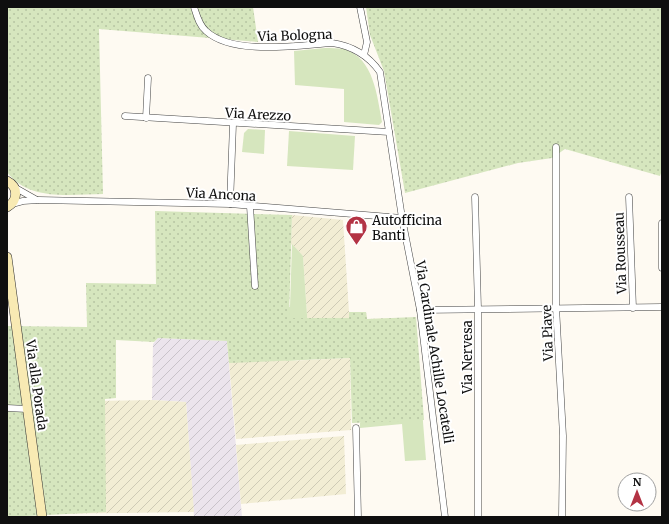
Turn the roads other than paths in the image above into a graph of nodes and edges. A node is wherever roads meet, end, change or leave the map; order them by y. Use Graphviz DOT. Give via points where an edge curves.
graph roads {
  1 [pos="194,7"];
  2 [pos="360,7"];
  3 [pos="364,55"];
  4 [pos="148,78"];
  5 [pos="125,116"];
  6 [pos="146,118"];
  7 [pos="233,124"];
  8 [pos="389,132"];
  9 [pos="556,147"];
  10 [pos="9,182"];
  11 [pos="475,197"];
  12 [pos="629,197"];
  13 [pos="38,200"];
  14 [pos="230,204"];
  15 [pos="250,206"];
  16 [pos="9,207"];
  17 [pos="402,218"];
  18 [pos="662,223"];
  19 [pos="7,257"];
  20 [pos="662,268"];
  21 [pos="255,286"];
  22 [pos="556,307"];
  23 [pos="662,307"];
  24 [pos="633,308"];
  25 [pos="478,309"];
  26 [pos="420,310"];
  27 [pos="7,408"];
  28 [pos="27,409"];
  29 [pos="356,428"];
  30 [pos="42,517"];
  31 [pos="358,517"];
  32 [pos="445,517"];
  33 [pos="478,517"];
  34 [pos="562,517"];
  1 -- 3 [label="street, Via Bologna" via="198,20 207,32 244,46 261,48 332,44 343,45"];
  2 -- 3 [label="street" via="367,42"];
  3 -- 8 [label="street, Via Cardinale Achille Locatelli" via="380,72"];
  4 -- 6 [label="street"];
  5 -- 6 [label="street, Via Arezzo"];
  6 -- 7 [label="street, Via Arezzo"];
  7 -- 8 [label="street, Via Arezzo"];
  7 -- 14 [label="street"];
  8 -- 17 [label="street, Via Cardinale Achille Locatelli"];
  9 -- 22 [label="street, Via Piave"];
  10 -- 13 [label="street, Via Ancona"];
  10 -- 16 [label="street" via="16,198"];
  11 -- 25 [label="street, Via Nervesa"];
  12 -- 24 [label="street, Via Rousseau"];
  13 -- 14 [label="street, Via Ancona"];
  13 -- 16 [label="street, Via Ancona" via="23,201"];
  14 -- 15 [label="street, Via Ancona"];
  15 -- 17 [label="street, Via Ancona"];
  15 -- 21 [label="street"];
  17 -- 26 [label="street, Via Cardinale Achille Locatelli"];
  18 -- 20 [label="street"];
  19 -- 28 [label="street, Via alla Porada"];
  22 -- 24 [label="street"];
  22 -- 25 [label="street"];
  22 -- 34 [label="street, Via Piave" via="563,436"];
  23 -- 24 [label="street"];
  25 -- 26 [label="street"];
  25 -- 33 [label="street, Via Nervesa"];
  26 -- 32 [label="street, Via Cardinale Achille Locatelli"];
  27 -- 28 [label="street"];
  28 -- 30 [label="street, Via alla Porada"];
  29 -- 31 [label="street"];
}
